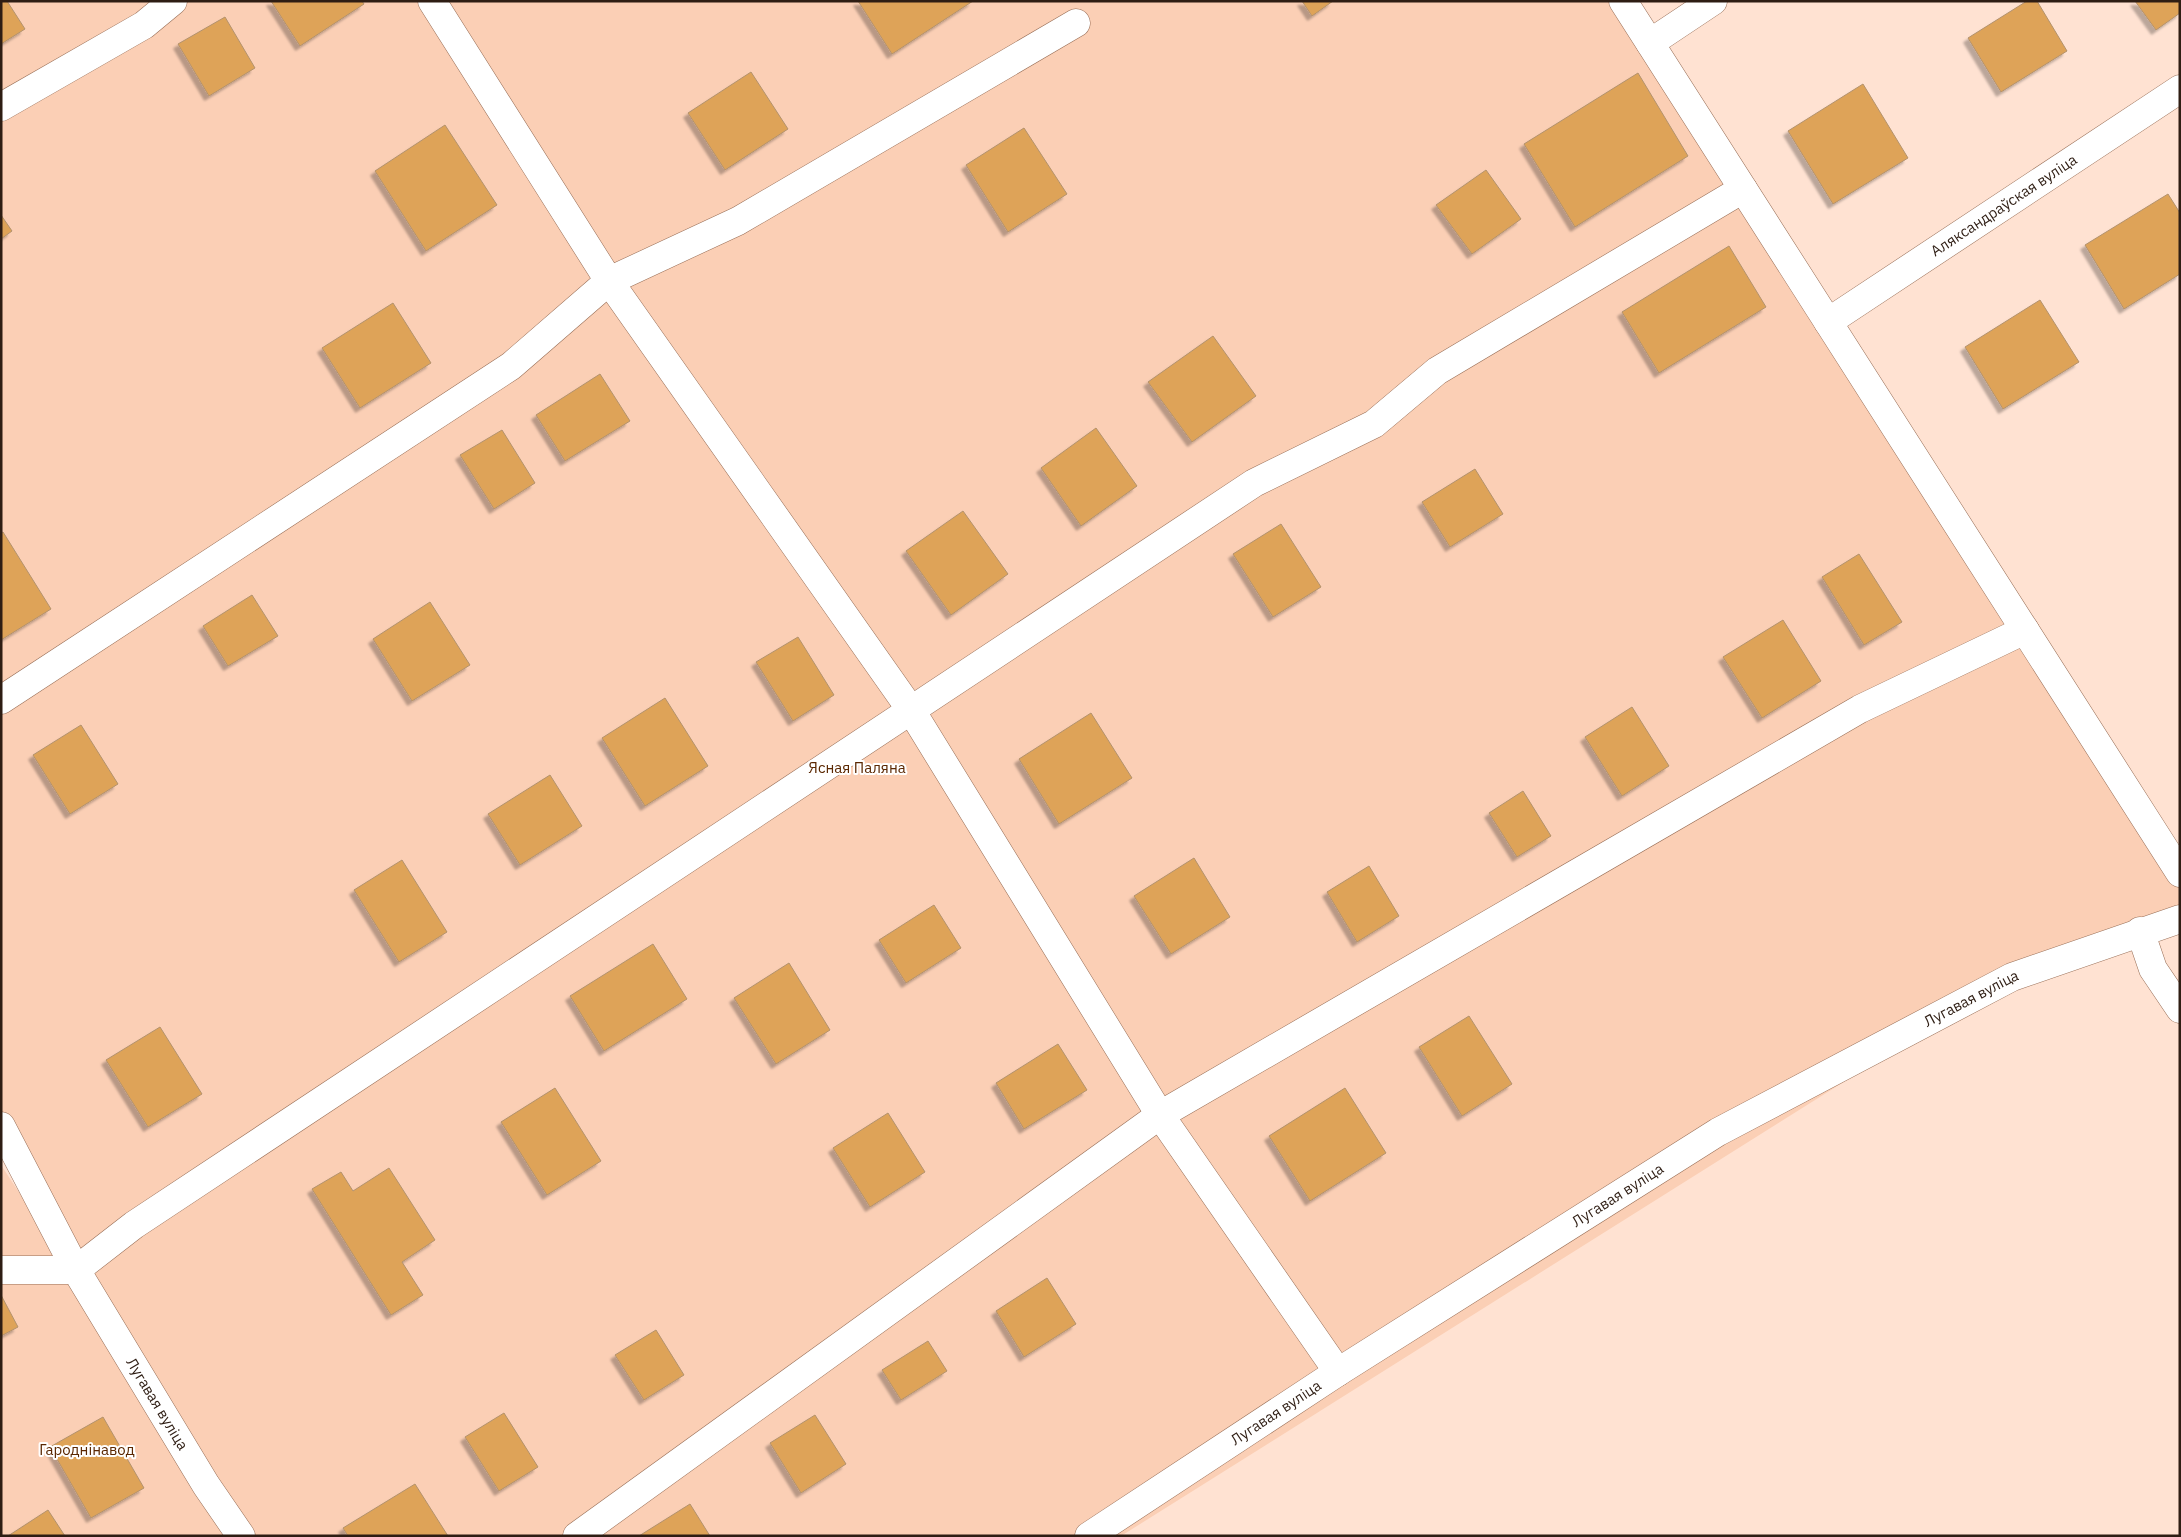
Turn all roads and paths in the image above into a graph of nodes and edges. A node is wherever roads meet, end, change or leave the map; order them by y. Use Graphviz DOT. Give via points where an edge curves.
graph roads {
  1 [pos="173,1"];
  2 [pos="432,1"];
  3 [pos="1623,1"];
  4 [pos="1713,1"];
  5 [pos="1076,23"];
  6 [pos="1650,43"];
  7 [pos="2180,89"];
  8 [pos="1,107"];
  9 [pos="1744,190"];
  10 [pos="609,281"];
  11 [pos="1828,322"];
  12 [pos="2025,630"];
  13 [pos="1,700"];
  14 [pos="911,710"];
  15 [pos="2180,873"];
  16 [pos="2180,919"];
  17 [pos="2140,931"];
  18 [pos="2180,1010"];
  19 [pos="1160,1115"];
  20 [pos="1,1126"];
  21 [pos="1,1270"];
  22 [pos="76,1270"];
  23 [pos="1338,1372"];
  24 [pos="241,1536"];
  25 [pos="577,1536"];
  26 [pos="1089,1536"];
  1 -- 8 [label="street" via="144,25"];
  2 -- 10 [label="street"];
  3 -- 6 [label="street"];
  4 -- 6 [label="street"];
  5 -- 10 [label="street" via="738,221"];
  6 -- 9 [label="street"];
  7 -- 11 [label="street, Аляксандраўская вуліца"];
  9 -- 11 [label="street"];
  9 -- 14 [label="street" via="1437,371 1374,424 1254,483"];
  10 -- 13 [label="street" via="511,366"];
  10 -- 14 [label="street"];
  11 -- 12 [label="street"];
  12 -- 15 [label="street"];
  12 -- 19 [label="street" via="1860,709"];
  14 -- 19 [label="street"];
  14 -- 22 [label="street" via="134,1225"];
  16 -- 17 [label="street, Лугавая вуліца"];
  17 -- 18 [label="street" via="2153,969"];
  17 -- 23 [label="street, Лугавая вуліца" via="2012,977 1718,1132"];
  19 -- 23 [label="street"];
  19 -- 25 [label="street"];
  20 -- 22 [label="street, Лугавая вуліца"];
  21 -- 22 [label="street"];
  22 -- 24 [label="street, Лугавая вуліца"];
  23 -- 26 [label="street, Лугавая вуліца"];
}
